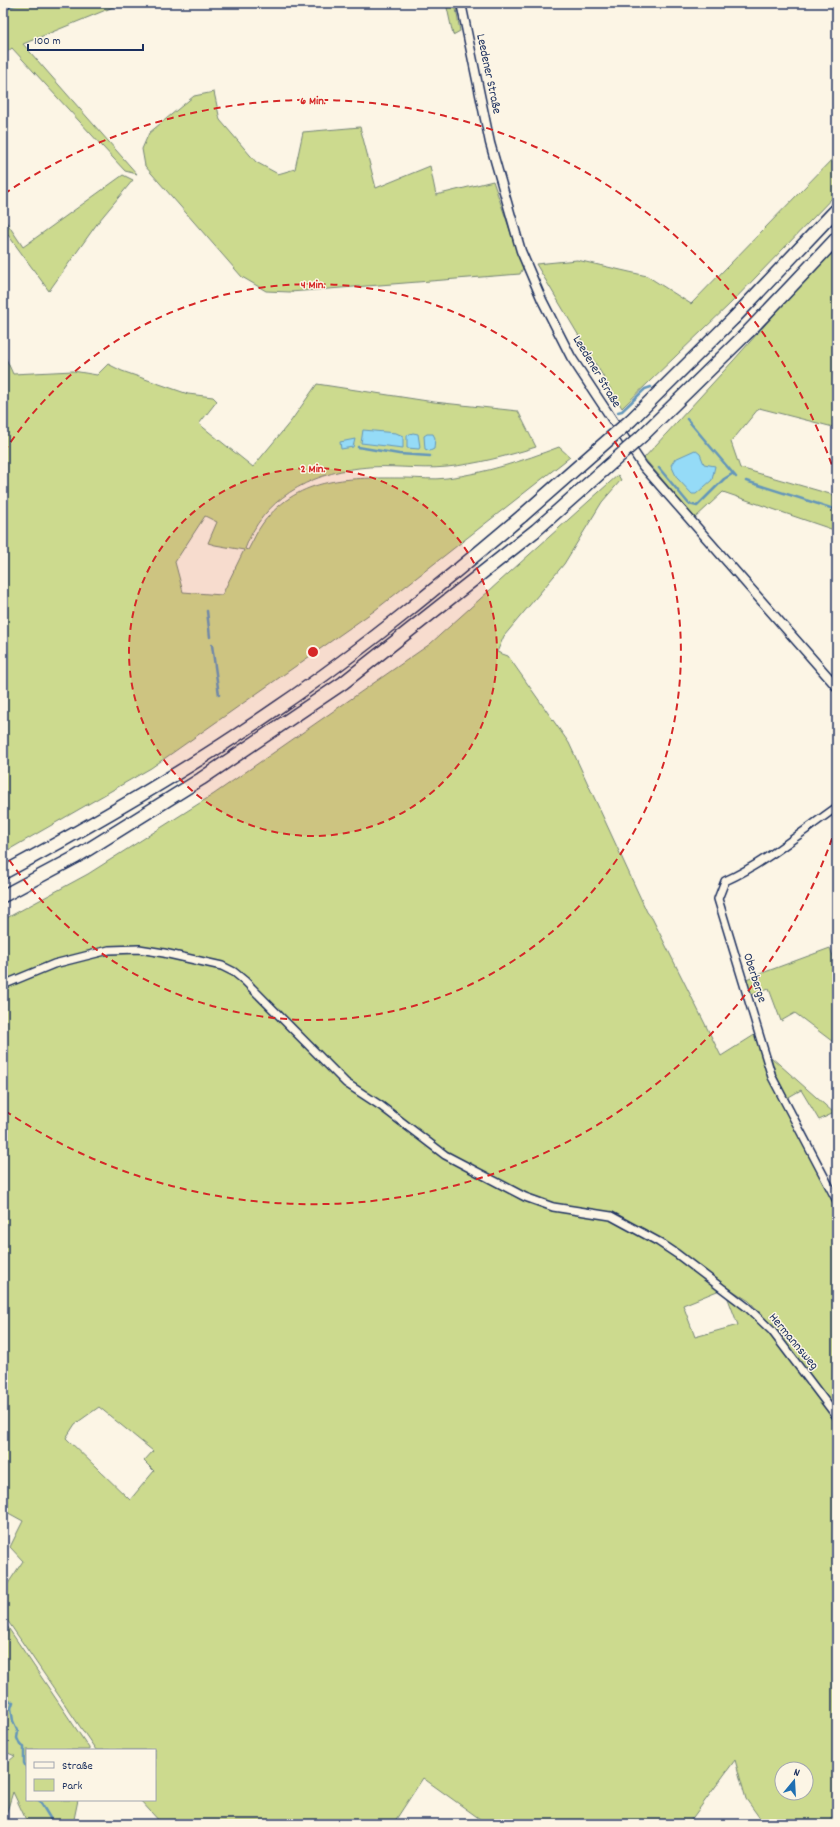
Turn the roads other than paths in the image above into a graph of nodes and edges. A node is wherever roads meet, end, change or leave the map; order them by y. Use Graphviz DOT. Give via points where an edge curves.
graph roads {
  1 [pos="461,3"];
  2 [pos="837,209"];
  3 [pos="837,238"];
  4 [pos="837,688"];
  5 [pos="837,807"];
  6 [pos="3,873"];
  7 [pos="3,896"];
  8 [pos="3,985"];
  9 [pos="837,1201"];
  10 [pos="837,1417"];
  1 -- 4 [label="street, Leedener Straße" via="490,143 521,251 571,357 643,466"];
  2 -- 6 [label="highway, bridge" via="734,318 631,420 522,516 372,638 280,706 172,775 61,842"];
  3 -- 7 [label="highway, bridge" via="748,332 642,436 535,531 343,683 201,779 83,853"];
  5 -- 9 [label="street, Oberberge" via="761,860 725,881 718,899 772,1077"];
  8 -- 10 [label="street, Hermannsweg" via="54,964 109,950 139,949 164,953 222,966 234,972 346,1083 445,1155 525,1197 553,1206 611,1216 659,1242 748,1308 772,1331"];
}
